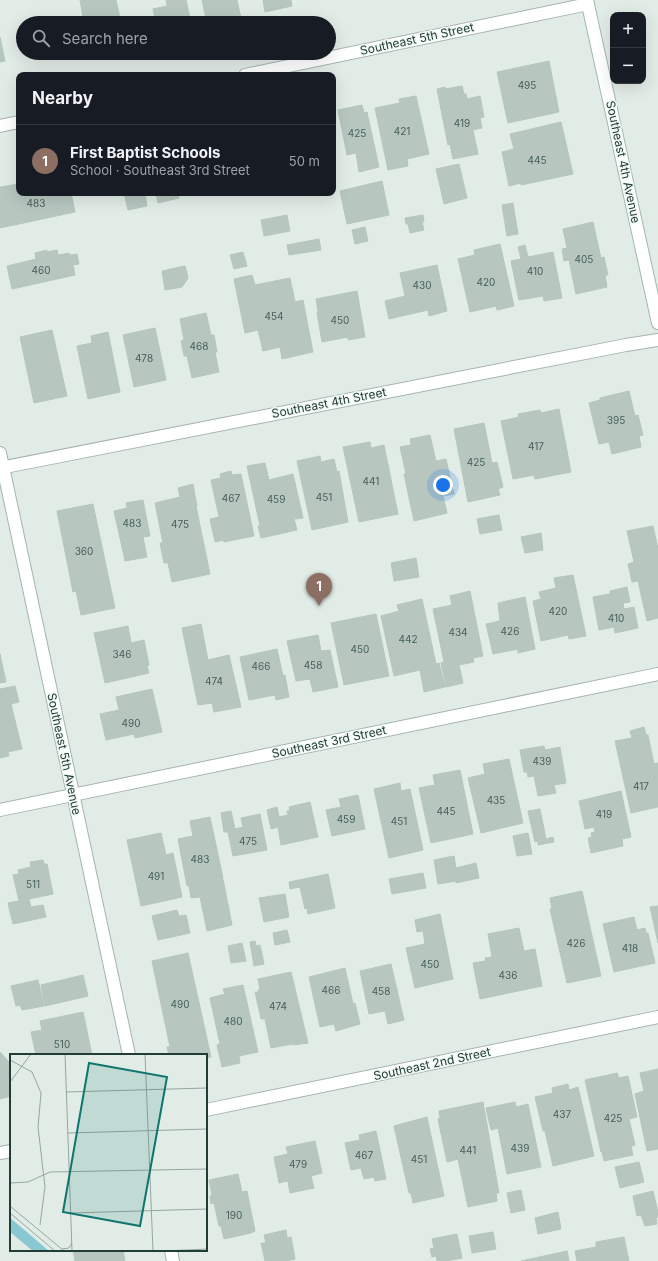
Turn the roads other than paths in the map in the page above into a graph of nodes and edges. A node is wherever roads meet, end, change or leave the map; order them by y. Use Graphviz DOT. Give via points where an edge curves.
graph roads {
  1 [pos="588,2"];
  2 [pos="336,56"];
  3 [pos="315,60"];
  4 [pos="259,72"];
  5 [pos="16,123"];
  6 [pos="0,126"];
  7 [pos="658,323"];
  8 [pos="658,340"];
  9 [pos="0,453"];
  10 [pos="2,468"];
  11 [pos="658,674"];
  12 [pos="73,795"];
  13 [pos="0,810"];
  14 [pos="658,1017"];
  15 [pos="129,1054"];
  16 [pos="207,1110"];
  17 [pos="10,1151"];
  18 [pos="0,1153"];
  19 [pos="171,1251"];
  20 [pos="173,1261"];
  1 -- 2 [label="street, Southeast 5th Street"];
  1 -- 7 [label="street, Southeast 4th Avenue"];
  3 -- 4 [label="street, Southeast 5th Street"];
  5 -- 6 [label="street"];
  8 -- 10 [label="street, Southeast 4th Street"];
  9 -- 10 [label="street, Southeast 5th Avenue"];
  10 -- 12 [label="street, Southeast 5th Avenue"];
  11 -- 12 [label="street, Southeast 3rd Street"];
  12 -- 13 [label="street, Southeast 3rd Street"];
  12 -- 15 [label="street, Southeast 5th Avenue"];
  14 -- 16 [label="street, Southeast 2nd Street"];
  17 -- 18 [label="street"];
  19 -- 20 [label="street"];
}
